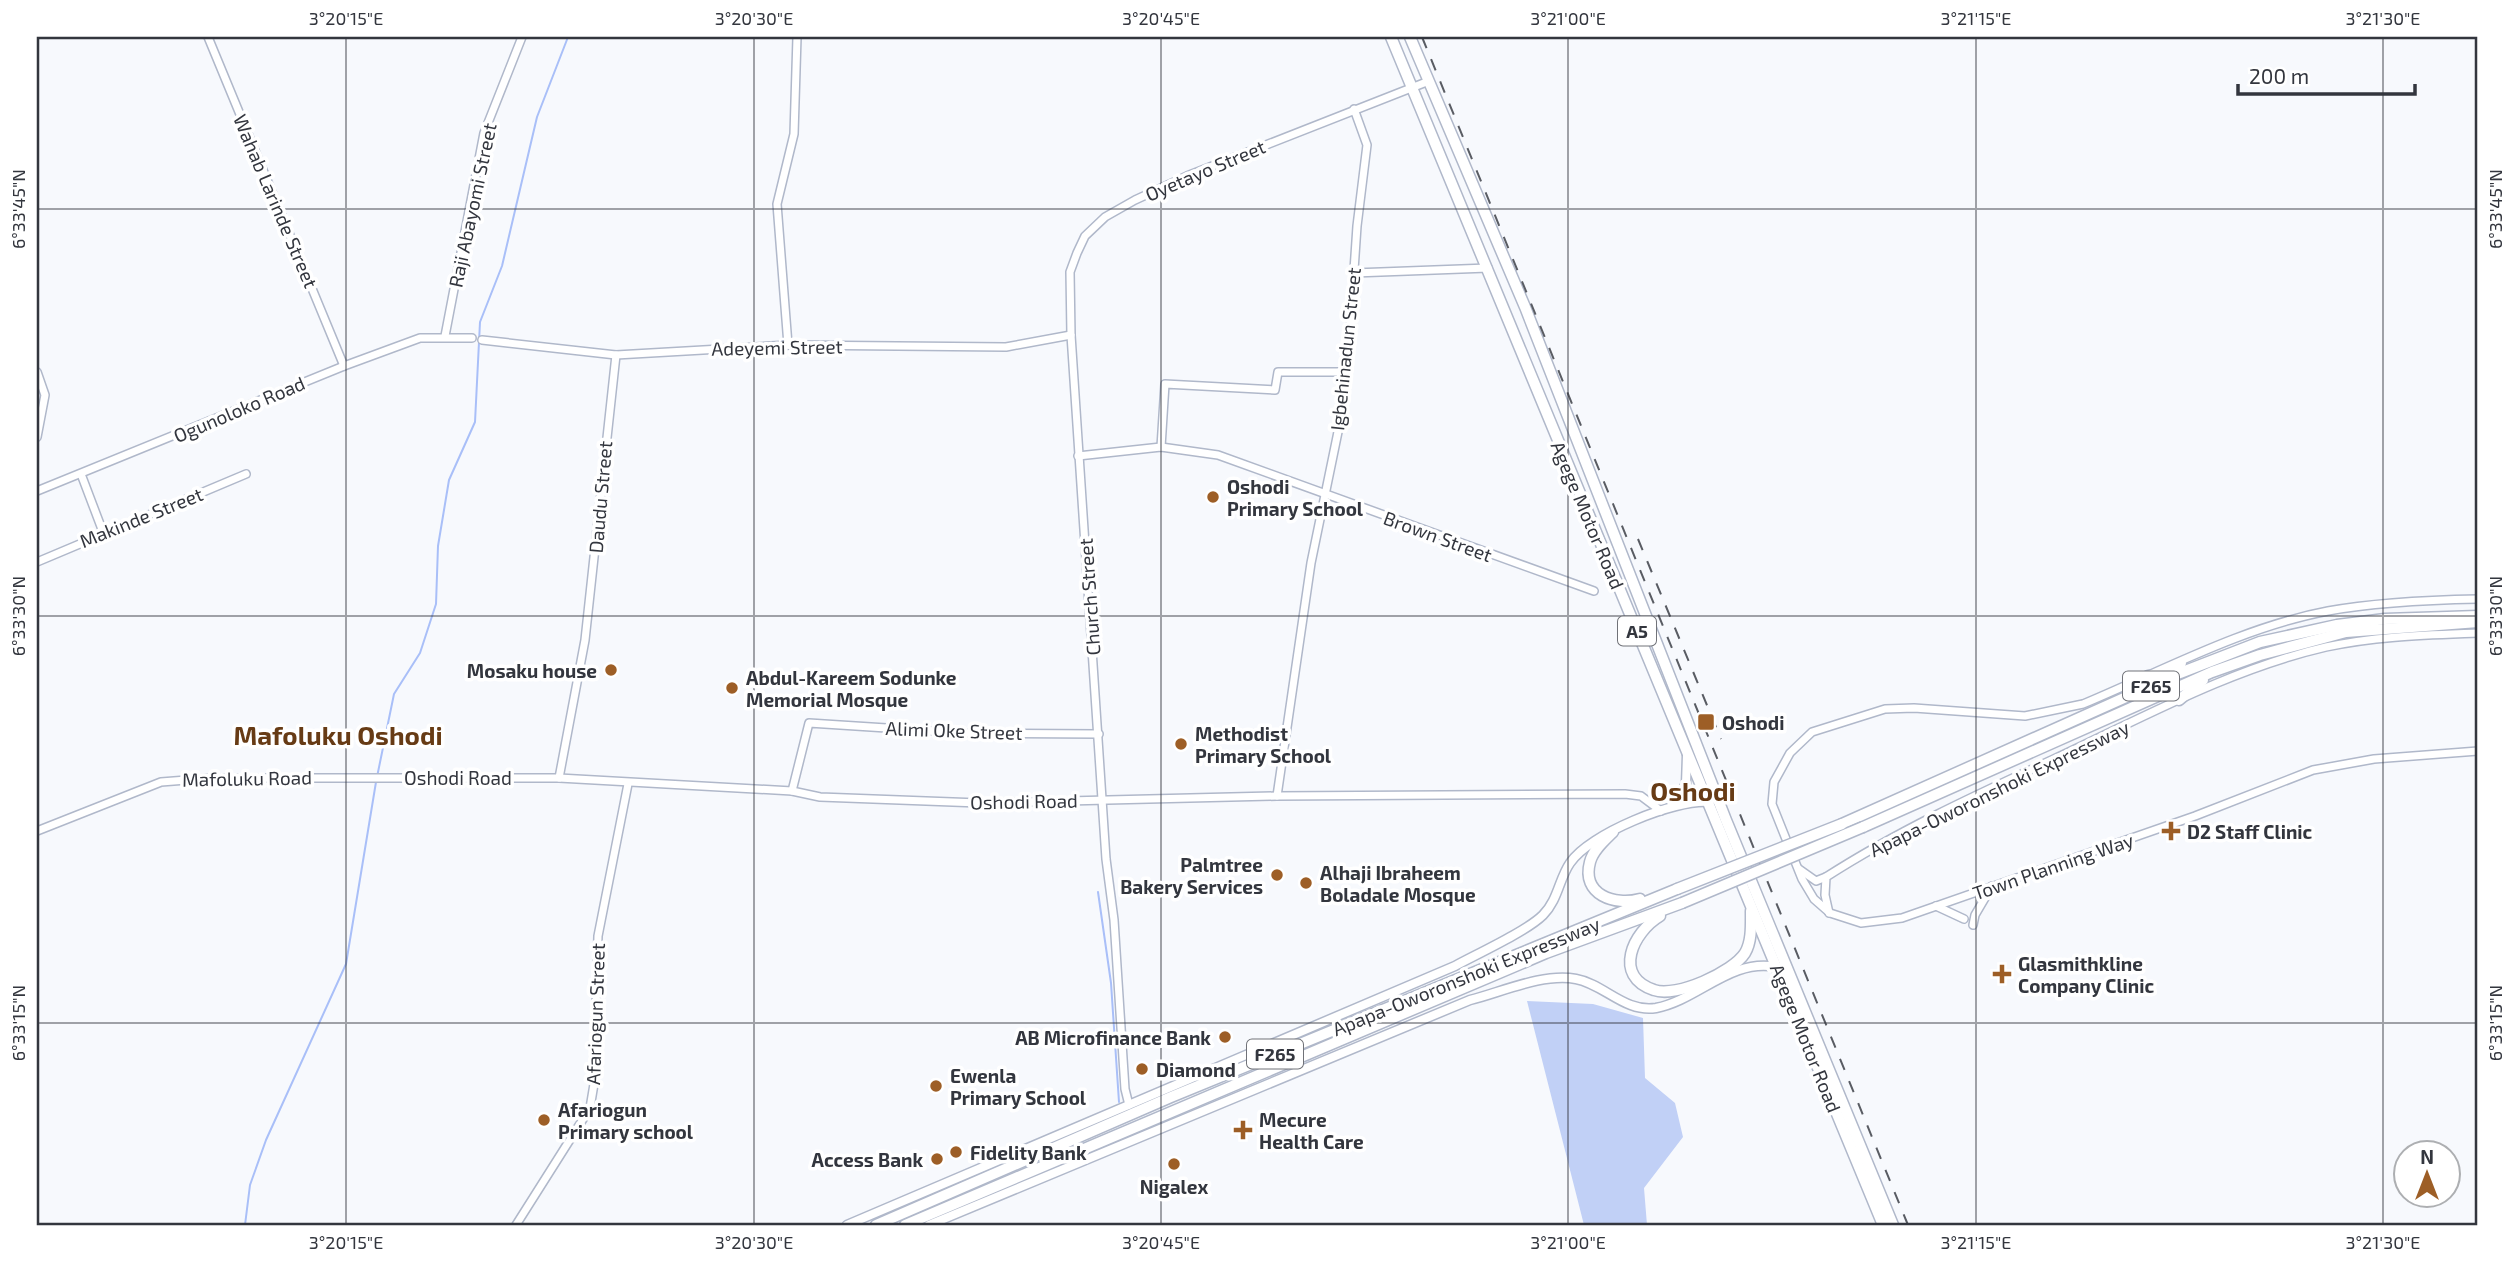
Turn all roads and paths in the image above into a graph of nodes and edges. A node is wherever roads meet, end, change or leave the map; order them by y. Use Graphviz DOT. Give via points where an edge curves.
graph roads {
  1 [pos="208,37"];
  2 [pos="522,37"];
  3 [pos="797,37"];
  4 [pos="1391,37"];
  5 [pos="1410,37"];
  6 [pos="1429,81"];
  7 [pos="1412,87"];
  8 [pos="1354,109"];
  9 [pos="1488,268"];
  10 [pos="1354,273"];
  11 [pos="1071,335"];
  12 [pos="445,336"];
  13 [pos="472,338"];
  14 [pos="482,340"];
  15 [pos="788,345"];
  16 [pos="616,355"];
  17 [pos="344,366"];
  18 [pos="37,372"];
  19 [pos="1346,372"];
  20 [pos="37,438"];
  21 [pos="1161,447"];
  22 [pos="1078,456"];
  23 [pos="81,474"];
  24 [pos="246,474"];
  25 [pos="37,491"];
  26 [pos="1324,492"];
  27 [pos="103,532"];
  28 [pos="37,562"];
  29 [pos="1594,591"];
  30 [pos="2478,599"];
  31 [pos="2478,615"];
  32 [pos="2478,622"];
  33 [pos="2478,633"];
  34 [pos="2181,668"];
  35 [pos="2210,673"];
  36 [pos="2167,674"];
  37 [pos="2148,676"];
  38 [pos="2202,690"];
  39 [pos="2141,691"];
  40 [pos="2190,691"];
  41 [pos="2166,693"];
  42 [pos="2179,700"];
  43 [pos="1099,734"];
  44 [pos="1687,745"];
  45 [pos="2478,751"];
  46 [pos="382,776"];
  47 [pos="559,778"];
  48 [pos="628,784"];
  49 [pos="792,791"];
  50 [pos="1277,796"];
  51 [pos="1103,800"];
  52 [pos="1709,802"];
  53 [pos="1672,805"];
  54 [pos="1661,811"];
  55 [pos="37,831"];
  56 [pos="1613,832"];
  57 [pos="1796,866"];
  58 [pos="1826,877"];
  59 [pos="1992,886"];
  60 [pos="1677,889"];
  61 [pos="1682,903"];
  62 [pos="1936,906"];
  63 [pos="1751,909"];
  64 [pos="1830,913"];
  65 [pos="1964,919"];
  66 [pos="1973,925"];
  67 [pos="1776,967"];
  68 [pos="1828,1078"];
  69 [pos="1129,1105"];
  70 [pos="921,1222"];
  71 [pos="516,1225"];
  72 [pos="847,1225"];
  73 [pos="876,1225"];
  74 [pos="905,1225"];
  75 [pos="929,1225"];
  76 [pos="1883,1225"];
  77 [pos="1893,1225"];
  1 -- 17 [label="street, Wahab Larinde Street"];
  2 -- 12 [label="street, Raji Abayomi Street" via="484,133"];
  3 -- 15 [label="street" via="794,134 777,204"];
  4 -- 7 [label="highway, Agege Motor Road / A5"];
  5 -- 6 [label="highway, Agege Motor Road / A5"];
  6 -- 7 [label="street, Oyetayo Street"];
  6 -- 68 [label="highway, Agege Motor Road / A5" via="1525,307"];
  7 -- 8 [label="street, Oyetayo Street"];
  7 -- 9 [label="highway, Agege Motor Road / A5"];
  8 -- 10 [label="street, Igbehinadun Street" via="1367,145"];
  8 -- 11 [label="street, Oyetayo Street" via="1187,176 1105,217 1085,236 1070,272"];
  9 -- 10 [label="street"];
  9 -- 44 [label="highway, Agege Motor Road / A5" via="1558,445"];
  10 -- 19 [label="street, Igbehinadun Street"];
  11 -- 15 [label="street, Adeyemi Street" via="1006,347"];
  11 -- 22 [label="street, Church Street"];
  12 -- 13 [label="street"];
  12 -- 17 [label="street, Ogunoloko Road" via="420,338"];
  14 -- 16 [label="street, Adeyemi Street"];
  15 -- 16 [label="street, Adeyemi Street"];
  16 -- 47 [label="street, Daudu Street" via="585,640"];
  17 -- 23 [label="street, Ogunoloko Road"];
  18 -- 20 [label="street" via="45,395"];
  19 -- 21 [label="street" via="1278,372 1275,390 1165,384"];
  19 -- 26 [label="street, Igbehinadun Street"];
  21 -- 22 [label="street, Brown Street"];
  21 -- 26 [label="street, Brown Street" via="1218,455"];
  22 -- 43 [label="street, Church Street"];
  23 -- 25 [label="street, Ogunoloko Road"];
  23 -- 27 [label="street"];
  24 -- 27 [label="street, Makinde Street"];
  26 -- 29 [label="street, Brown Street"];
  26 -- 50 [label="street, Igbehinadun Street"];
  27 -- 28 [label="street, Makinde Street"];
  30 -- 34 [label="street, Apapa-Oworonshoki Expressway" via="2328,611 2252,633"];
  31 -- 34 [label="highway, Apapa-Oworonshoki Expressway / F265" via="2337,625 2260,642"];
  32 -- 35 [label="highway, Apapa-Oworonshoki Expressway / F265" via="2346,632"];
  33 -- 38 [label="street, Apapa-Oworonshoki Expressway" via="2384,637 2324,648 2262,665"];
  34 -- 36 [label="highway"];
  34 -- 37 [label="street, Apapa-Oworonshoki Expressway"];
  34 -- 39 [label="highway, Apapa-Oworonshoki Expressway / F265"];
  35 -- 40 [label="highway"];
  35 -- 41 [label="highway, Apapa-Oworonshoki Expressway / F265"];
  36 -- 37 [label="highway"];
  36 -- 39 [label="highway"];
  37 -- 57 [label="street, Apapa-Oworonshoki Expressway" via="2083,704 2025,716 1885,709 1812,732 1783,762 1772,793 1774,812"];
  38 -- 40 [label="highway"];
  38 -- 42 [label="street, Apapa-Oworonshoki Expressway"];
  39 -- 60 [label="highway, Apapa-Oworonshoki Expressway / F265, bridge" via="1842,824"];
  40 -- 41 [label="highway"];
  40 -- 42 [label="highway"];
  41 -- 61 [label="highway, Apapa-Oworonshoki Expressway / F265, bridge"];
  42 -- 58 [label="street, Apapa-Oworonshoki Expressway" via="1951,807"];
  43 -- 49 [label="street, Alimi Oke Street" via="964,733 809,723"];
  43 -- 51 [label="street, Church Street"];
  44 -- 52 [label="highway, Agege Motor Road / A5"];
  44 -- 53 [label="main road" via="1686,783"];
  45 -- 59 [label="street, Town Planning Way" via="2374,759 2313,770 2216,809"];
  46 -- 47 [label="street, Oshodi Road"];
  46 -- 55 [label="street, Mafoluku Road" via="170,780"];
  47 -- 48 [label="street, Oshodi Road"];
  48 -- 49 [label="street, Oshodi Road"];
  48 -- 71 [label="street, Afariogun Street" via="598,936 590,1108"];
  49 -- 51 [label="street, Oshodi Road" via="820,797 979,803"];
  50 -- 51 [label="street, Oshodi Road"];
  50 -- 54 [label="street, Oshodi Road" via="1625,794 1641,796"];
  51 -- 69 [label="street, Church Street"];
  52 -- 53 [label="main road, Apapa-Oworonshoki Expressway"];
  52 -- 63 [label="highway, Agege Motor Road / A5"];
  53 -- 54 [label="main road, Apapa-Oworonshoki Expressway"];
  54 -- 56 [label="main road, Apapa-Oworonshoki Expressway"];
  56 -- 60 [label="highway" via="1590,862 1591,880 1608,899 1632,901"];
  56 -- 69 [label="main road, Apapa-Oworonshoki Expressway" via="1570,862 1541,917 1464,961"];
  57 -- 58 [label="street" via="1809,879"];
  57 -- 64 [label="street, Apapa-Oworonshoki Expressway" via="1814,899"];
  58 -- 64 [label="street"];
  59 -- 62 [label="street, Town Planning Way"];
  59 -- 66 [label="street"];
  60 -- 73 [label="highway, Apapa-Oworonshoki Expressway / F265" via="1140,1110"];
  61 -- 63 [label="highway" via="1646,924 1635,938 1631,964 1638,980 1655,991 1679,990 1737,964 1750,939"];
  61 -- 70 [label="highway, Apapa-Oworonshoki Expressway / F265" via="1546,953"];
  62 -- 64 [label="street, Town Planning Way" via="1879,923 1861,923"];
  62 -- 65 [label="street"];
  63 -- 67 [label="highway, Agege Motor Road / A5"];
  67 -- 68 [label="highway, Agege Motor Road / A5"];
  67 -- 75 [label="main road, Apapa-Oworonshoki Expressway" via="1743,968 1656,1008 1628,1004 1591,984 1562,978 1470,1000"];
  68 -- 76 [label="highway, Agege Motor Road / A5"];
  68 -- 77 [label="highway, Agege Motor Road / A5"];
  69 -- 72 [label="main road, Apapa-Oworonshoki Expressway"];
  70 -- 74 [label="highway, Apapa-Oworonshoki Expressway / F265"];
}
